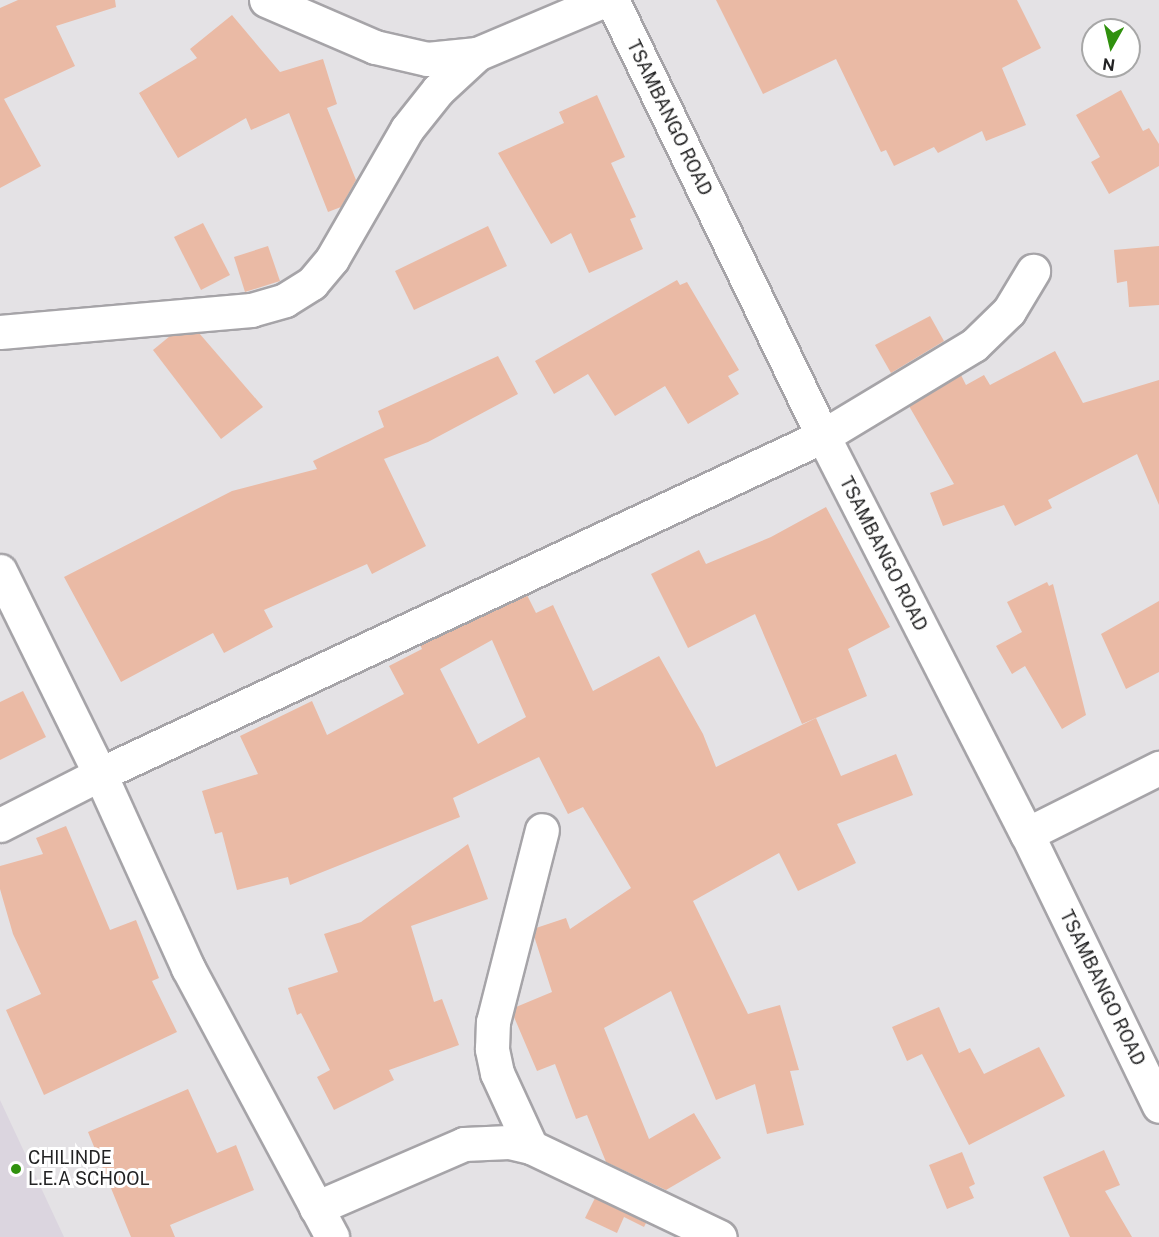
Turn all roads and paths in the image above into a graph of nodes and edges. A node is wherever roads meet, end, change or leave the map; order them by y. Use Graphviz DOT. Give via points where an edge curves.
graph roads {
  1 [pos="266,0"];
  2 [pos="605,0"];
  3 [pos="612,0"];
  4 [pos="477,54"];
  5 [pos="1033,271"];
  6 [pos="0,332"];
  7 [pos="823,436"];
  8 [pos="0,571"];
  9 [pos="1159,768"];
  10 [pos="100,774"];
  11 [pos="0,825"];
  12 [pos="542,830"];
  13 [pos="1027,834"];
  14 [pos="1159,1106"];
  15 [pos="531,1147"];
  16 [pos="316,1208"];
  17 [pos="332,1237"];
  18 [pos="720,1237"];
  1 -- 4 [label="street" via="375,47 427,59"];
  2 -- 4 [label="street"];
  3 -- 7 [label="street, TSAMBANGO ROAD"];
  4 -- 6 [label="street" via="438,90 407,129 332,259 312,283 285,300 251,310"];
  5 -- 7 [label="street" via="1009,311 974,345"];
  7 -- 10 [label="street"];
  7 -- 13 [label="street, TSAMBANGO ROAD"];
  8 -- 10 [label="street"];
  9 -- 13 [label="street"];
  10 -- 11 [label="street"];
  10 -- 16 [label="street" via="188,968"];
  12 -- 15 [label="street" via="493,1022 492,1049 497,1073"];
  13 -- 14 [label="street, TSAMBANGO ROAD"];
  15 -- 16 [label="street" via="509,1142 464,1144"];
  15 -- 18 [label="street"];
  16 -- 17 [label="street"];
}
